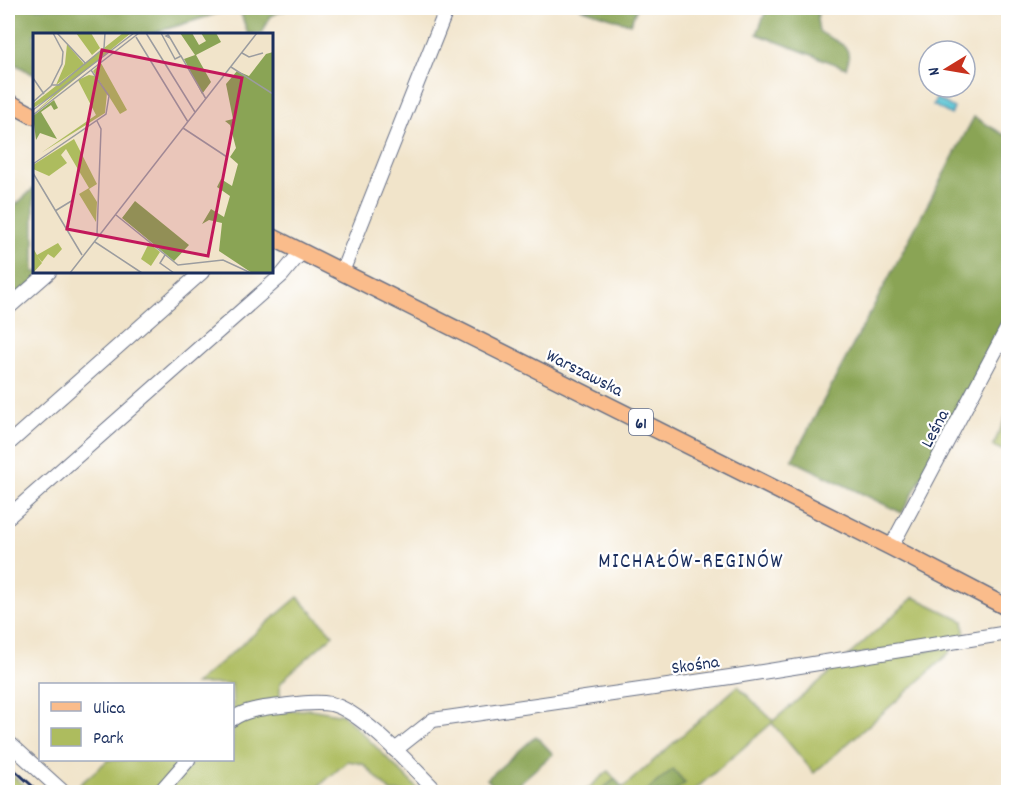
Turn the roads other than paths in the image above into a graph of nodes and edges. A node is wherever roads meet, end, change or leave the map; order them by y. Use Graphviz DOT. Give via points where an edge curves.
graph roads {
  1 [pos="447,8"];
  2 [pos="8,102"];
  3 [pos="33,115"];
  4 [pos="273,238"];
  5 [pos="302,253"];
  6 [pos="342,272"];
  7 [pos="48,273"];
  8 [pos="201,273"];
  9 [pos="8,308"];
  10 [pos="1008,327"];
  11 [pos="8,444"];
  12 [pos="8,517"];
  13 [pos="891,547"];
  14 [pos="1008,608"];
  15 [pos="1008,633"];
  16 [pos="234,718"];
  17 [pos="8,742"];
  18 [pos="395,750"];
  19 [pos="186,761"];
  20 [pos="63,792"];
  21 [pos="160,792"];
  22 [pos="437,792"];
  1 -- 6 [label="street"];
  2 -- 3 [label="main road"];
  4 -- 5 [label="main road, Warszawska / 61"];
  5 -- 6 [label="main road, Warszawska / 61"];
  5 -- 12 [label="street" via="282,275"];
  6 -- 13 [label="main road, Warszawska / 61"];
  7 -- 9 [label="street"];
  8 -- 11 [label="street"];
  10 -- 13 [label="street, Leśna"];
  13 -- 14 [label="main road, Warszawska / 61"];
  15 -- 18 [label="street, Skośna" via="433,720"];
  16 -- 18 [label="street" via="265,708 331,704 347,710"];
  17 -- 20 [label="street"];
  18 -- 22 [label="street"];
  19 -- 21 [label="street"];
}
